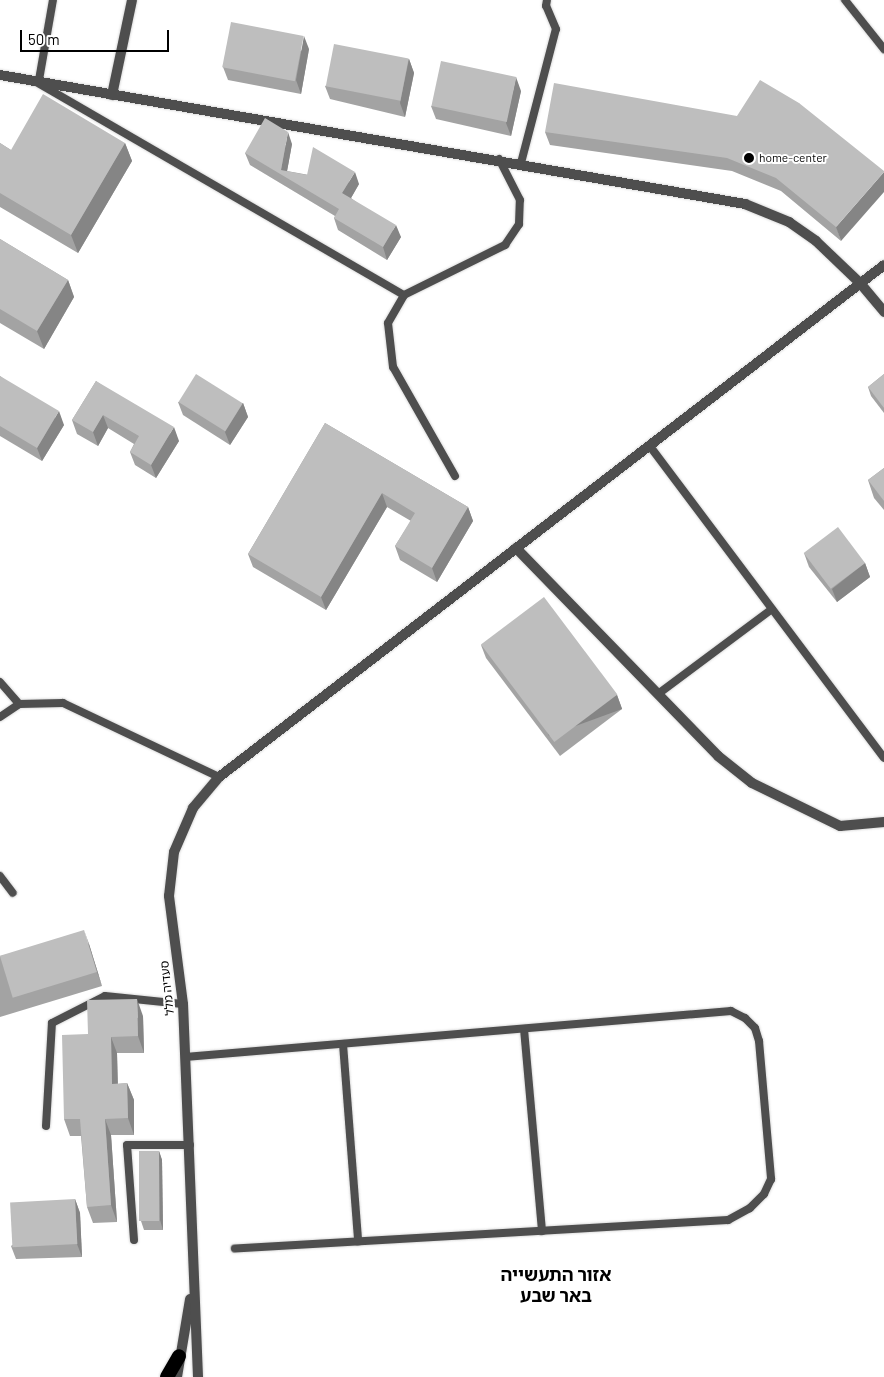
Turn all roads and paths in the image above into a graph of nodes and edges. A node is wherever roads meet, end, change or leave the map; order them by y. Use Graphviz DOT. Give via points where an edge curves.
graph roads {
  1 [pos="53,0"];
  2 [pos="132,0"];
  3 [pos="547,0"];
  4 [pos="844,0"];
  5 [pos="884,49"];
  6 [pos="0,75"];
  7 [pos="35,80"];
  8 [pos="112,95"];
  9 [pos="499,159"];
  10 [pos="521,164"];
  11 [pos="884,265"];
  12 [pos="860,283"];
  13 [pos="404,295"];
  14 [pos="884,312"];
  15 [pos="649,445"];
  16 [pos="454,476"];
  17 [pos="516,548"];
  18 [pos="772,609"];
  19 [pos="0,682"];
  20 [pos="658,694"];
  21 [pos="19,704"];
  22 [pos="0,717"];
  23 [pos="884,758"];
  24 [pos="219,776"];
  25 [pos="884,822"];
  26 [pos="0,876"];
  27 [pos="14,893"];
  28 [pos="182,1004"];
  29 [pos="524,1029"];
  30 [pos="343,1044"];
  31 [pos="186,1057"];
  32 [pos="46,1126"];
  33 [pos="190,1145"];
  34 [pos="542,1231"];
  35 [pos="134,1240"];
  36 [pos="358,1241"];
  37 [pos="235,1248"];
  38 [pos="193,1284"];
  39 [pos="179,1356"];
  40 [pos="167,1377"];
  41 [pos="177,1377"];
  42 [pos="198,1377"];
  1 -- 7 [label="lane"];
  2 -- 8 [label="street"];
  3 -- 10 [label="lane" via="546,6 556,29"];
  4 -- 5 [label="lane"];
  6 -- 7 [label="street"];
  7 -- 8 [label="street"];
  7 -- 13 [label="lane"];
  8 -- 9 [label="street"];
  9 -- 10 [label="street"];
  9 -- 13 [label="lane" via="520,200 519,224 515,231 505,245"];
  10 -- 12 [label="street" via="745,204 789,222 816,241"];
  11 -- 12 [label="street, סעדיה מלל"];
  12 -- 14 [label="street"];
  12 -- 15 [label="street, סעדיה מלל"];
  13 -- 16 [label="lane" via="388,323 393,367"];
  15 -- 17 [label="street, סעדיה מלל"];
  15 -- 18 [label="lane"];
  17 -- 20 [label="street"];
  17 -- 24 [label="street, סעדיה מלל"];
  18 -- 20 [label="lane"];
  18 -- 23 [label="lane"];
  19 -- 21 [label="lane"];
  20 -- 25 [label="street" via="718,756 752,783 840,826"];
  21 -- 22 [label="lane"];
  21 -- 24 [label="lane" via="63,704"];
  24 -- 28 [label="street, סעדיה מלל" via="193,808 174,852 169,896"];
  26 -- 27 [label="lane"];
  28 -- 31 [label="street, סעדיה מלל"];
  28 -- 32 [label="lane" via="105,996 52,1023"];
  29 -- 30 [label="lane"];
  29 -- 34 [label="lane"];
  29 -- 34 [label="lane" via="731,1011 755,1028 759,1041 771,1179 764,1194 750,1208 728,1220"];
  30 -- 31 [label="lane"];
  30 -- 36 [label="lane"];
  31 -- 33 [label="street, סעדיה מלל"];
  33 -- 35 [label="lane" via="127,1145"];
  33 -- 38 [label="street, סעדיה מלל"];
  34 -- 36 [label="lane"];
  36 -- 37 [label="lane"];
  38 -- 39 [label="street, סעדיה מלל"];
  38 -- 42 [label="street, סעדיה מלל"];
  39 -- 40 [label="highway"];
  39 -- 41 [label="street, סעדיה מלל"];
}
